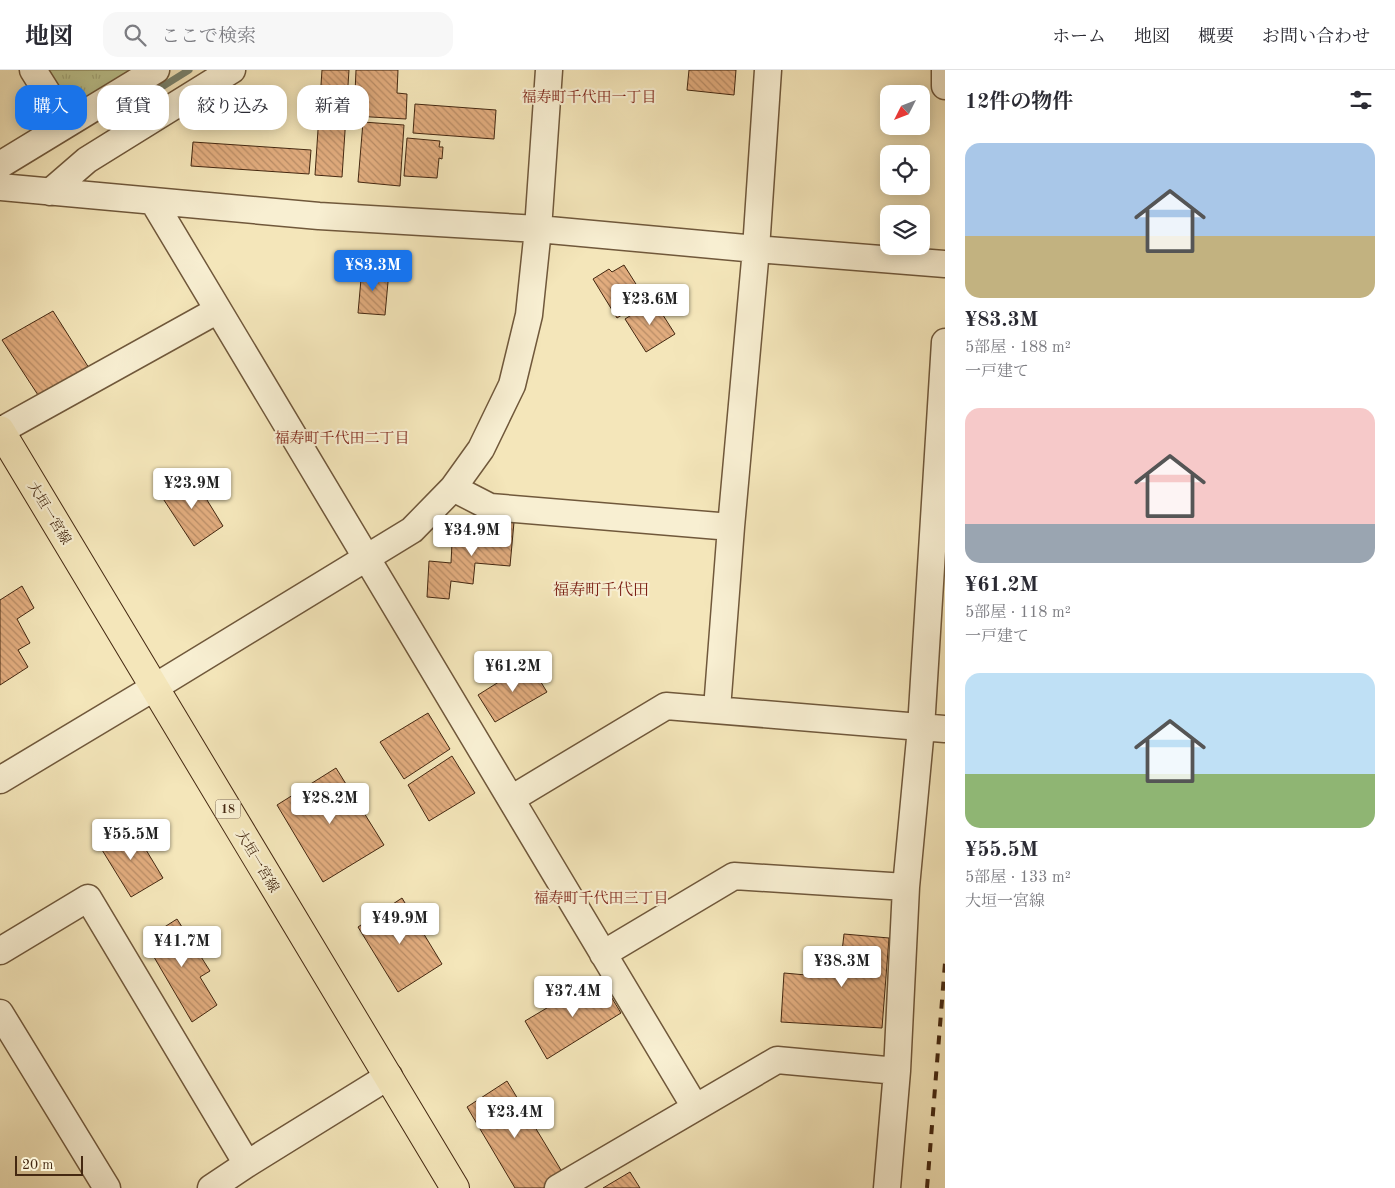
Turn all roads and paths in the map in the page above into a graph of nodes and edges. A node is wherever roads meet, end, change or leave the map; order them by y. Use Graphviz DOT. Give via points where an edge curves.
graph roads {
  1 [pos="33,70"];
  2 [pos="156,70"];
  3 [pos="232,70"];
  4 [pos="549,70"];
  5 [pos="768,70"];
  6 [pos="945,70"];
  7 [pos="42,85"];
  8 [pos="945,86"];
  9 [pos="87,112"];
  10 [pos="57,130"];
  11 [pos="0,165"];
  12 [pos="0,188"];
  13 [pos="50,192"];
  14 [pos="153,201"];
  15 [pos="538,229"];
  16 [pos="756,249"];
  17 [pos="945,264"];
  18 [pos="218,310"];
  19 [pos="945,342"];
  20 [pos="0,430"];
  21 [pos="453,488"];
  22 [pos="731,527"];
  23 [pos="366,558"];
  24 [pos="155,687"];
  25 [pos="717,709"];
  26 [pos="933,728"];
  27 [pos="0,780"];
  28 [pos="511,799"];
  29 [pos="906,887"];
  30 [pos="0,951"];
  31 [pos="603,954"];
  32 [pos="0,1012"];
  33 [pos="897,1071"];
  34 [pos="389,1076"];
  35 [pos="695,1107"];
  36 [pos="246,1164"];
  37 [pos="107,1188"];
  38 [pos="211,1188"];
  39 [pos="456,1188"];
  40 [pos="558,1188"];
  41 [pos="887,1188"];
  1 -- 7 [label="street"];
  2 -- 9 [label="street"];
  3 -- 13 [label="street" via="87,160"];
  4 -- 15 [label="street"];
  5 -- 16 [label="street"];
  6 -- 8 [label="street"];
  10 -- 11 [label="street"];
  12 -- 13 [label="street"];
  13 -- 14 [label="street"];
  14 -- 15 [label="street" via="319,216"];
  14 -- 18 [label="street"];
  15 -- 16 [label="street"];
  15 -- 21 [label="street" via="529,314 512,385 481,449"];
  16 -- 17 [label="street"];
  16 -- 22 [label="street"];
  18 -- 20 [label="street"];
  18 -- 23 [label="street"];
  19 -- 26 [label="street"];
  20 -- 24 [label="main road, 大垣一宮線 / 18"];
  21 -- 22 [label="street" via="490,507"];
  21 -- 23 [label="street" via="412,530"];
  22 -- 25 [label="street"];
  23 -- 24 [label="street"];
  23 -- 28 [label="street"];
  24 -- 27 [label="street"];
  24 -- 34 [label="main road, 大垣一宮線 / 18"];
  25 -- 26 [label="street"];
  25 -- 28 [label="street" via="666,706"];
  26 -- 29 [label="street"];
  28 -- 31 [label="street"];
  29 -- 31 [label="street" via="734,876"];
  29 -- 33 [label="street"];
  30 -- 36 [label="street" via="88,898"];
  31 -- 35 [label="street"];
  32 -- 37 [label="street"];
  33 -- 35 [label="street" via="777,1060"];
  33 -- 41 [label="street"];
  34 -- 36 [label="street"];
  34 -- 39 [label="main road, 大垣一宮線 / 18"];
  35 -- 40 [label="street"];
  36 -- 38 [label="street"];
}
